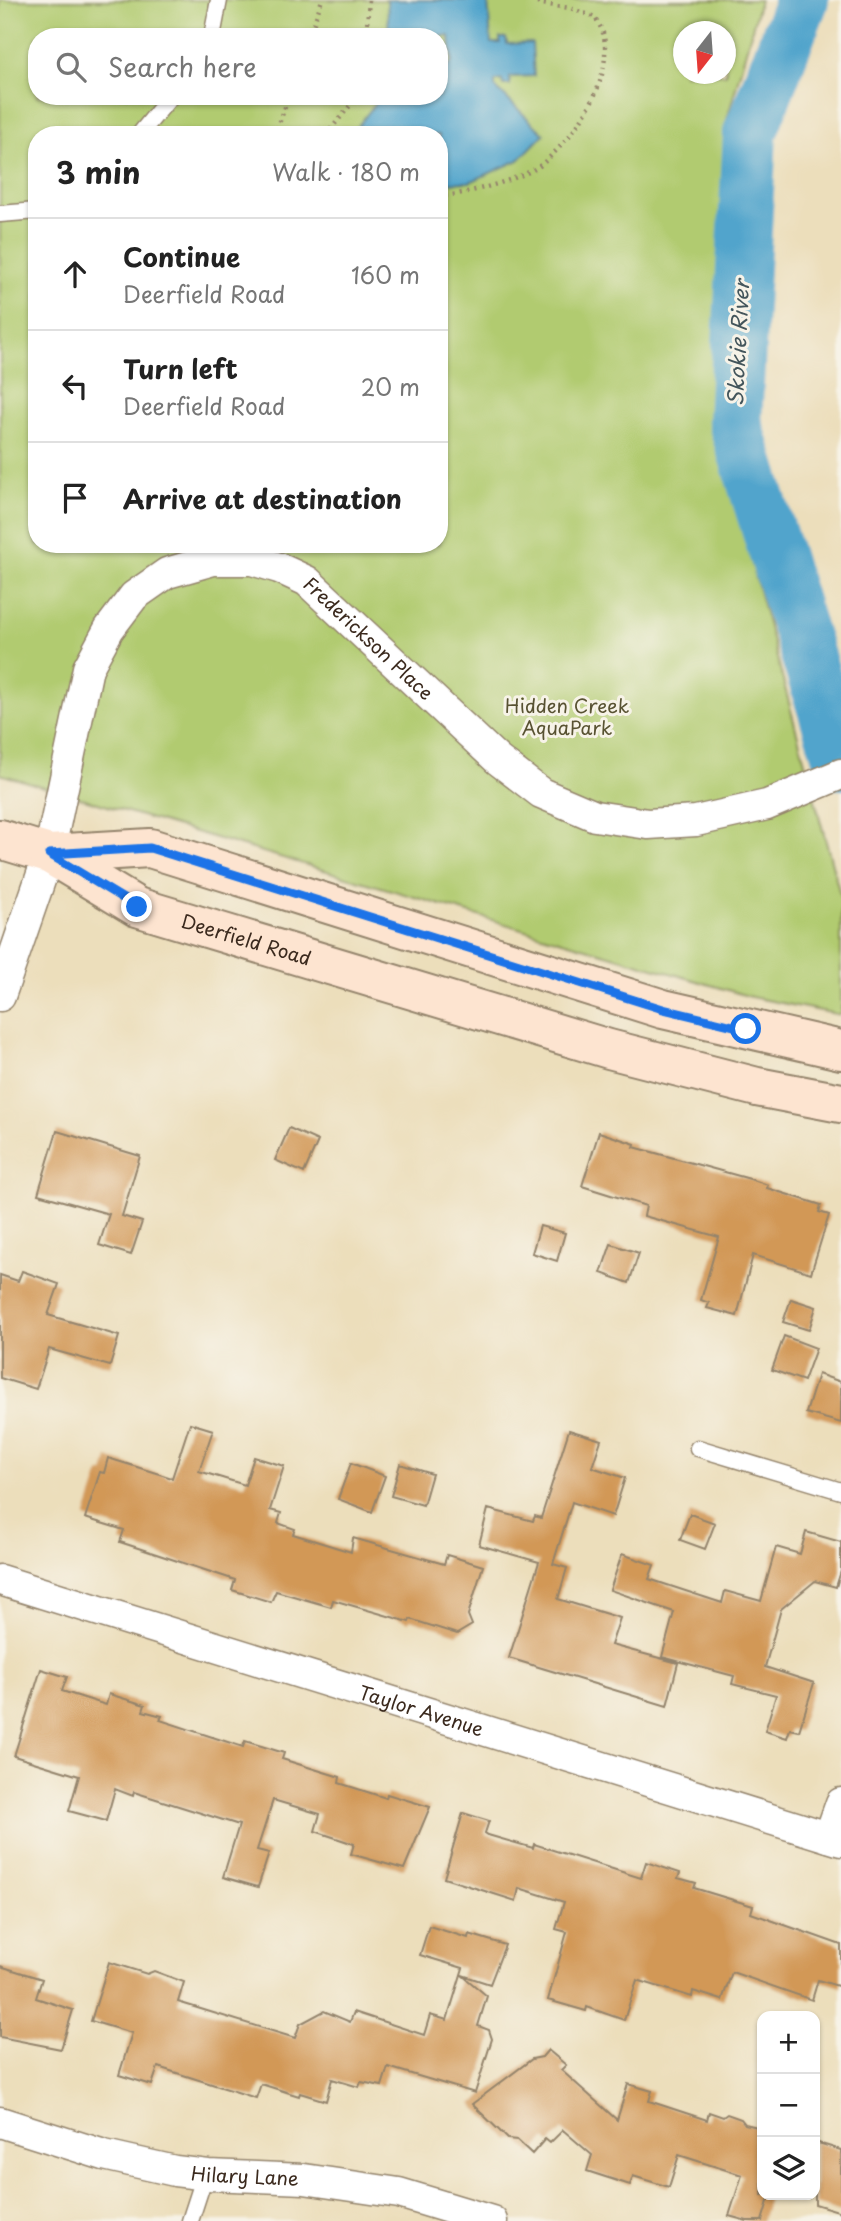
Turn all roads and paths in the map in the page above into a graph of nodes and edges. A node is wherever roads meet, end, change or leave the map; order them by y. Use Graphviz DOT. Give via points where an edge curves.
graph roads {
  1 [pos="219,0"];
  2 [pos="322,0"];
  3 [pos="369,0"];
  4 [pos="536,0"];
  5 [pos="214,28"];
  6 [pos="312,28"];
  7 [pos="367,28"];
  8 [pos="164,105"];
  9 [pos="286,105"];
  10 [pos="351,105"];
  11 [pos="147,126"];
  12 [pos="278,126"];
  13 [pos="333,126"];
  14 [pos="448,196"];
  15 [pos="28,212"];
  16 [pos="0,214"];
  17 [pos="841,774"];
  18 [pos="0,839"];
  19 [pos="49,854"];
  20 [pos="0,996"];
  21 [pos="841,1050"];
  22 [pos="841,1103"];
  23 [pos="698,1448"];
  24 [pos="841,1491"];
  25 [pos="0,1580"];
  26 [pos="841,1803"];
  27 [pos="835,1839"];
  28 [pos="0,2122"];
  29 [pos="205,2175"];
  30 [pos="190,2221"];
  31 [pos="492,2221"];
  1 -- 5 [label="lane"];
  2 -- 6 [label="path"];
  3 -- 7 [label="path"];
  4 -- 14 [label="path" via="596,17 604,36 598,90 573,131 540,166"];
  8 -- 11 [label="lane"];
  9 -- 12 [label="path"];
  10 -- 13 [label="path"];
  15 -- 16 [label="lane"];
  17 -- 19 [label="street, Frederickson Place" via="767,805 696,821 648,824 595,817 541,793 498,760 307,581 252,560 213,561 167,573 134,596 108,629 88,668"];
  18 -- 19 [label="main road"];
  19 -- 20 [label="street, Frederickson Place"];
  19 -- 21 [label="main road" via="150,848 663,1009"];
  19 -- 22 [label="main road, Deerfield Road" via="137,907 609,1049"];
  23 -- 24 [label="lane"];
  25 -- 27 [label="street, Taylor Avenue"];
  26 -- 27 [label="street"];
  28 -- 29 [label="street, Hilary Lane" via="104,2155"];
  29 -- 30 [label="lane"];
  29 -- 31 [label="street, Hilary Lane" via="304,2179 400,2193"];
}
